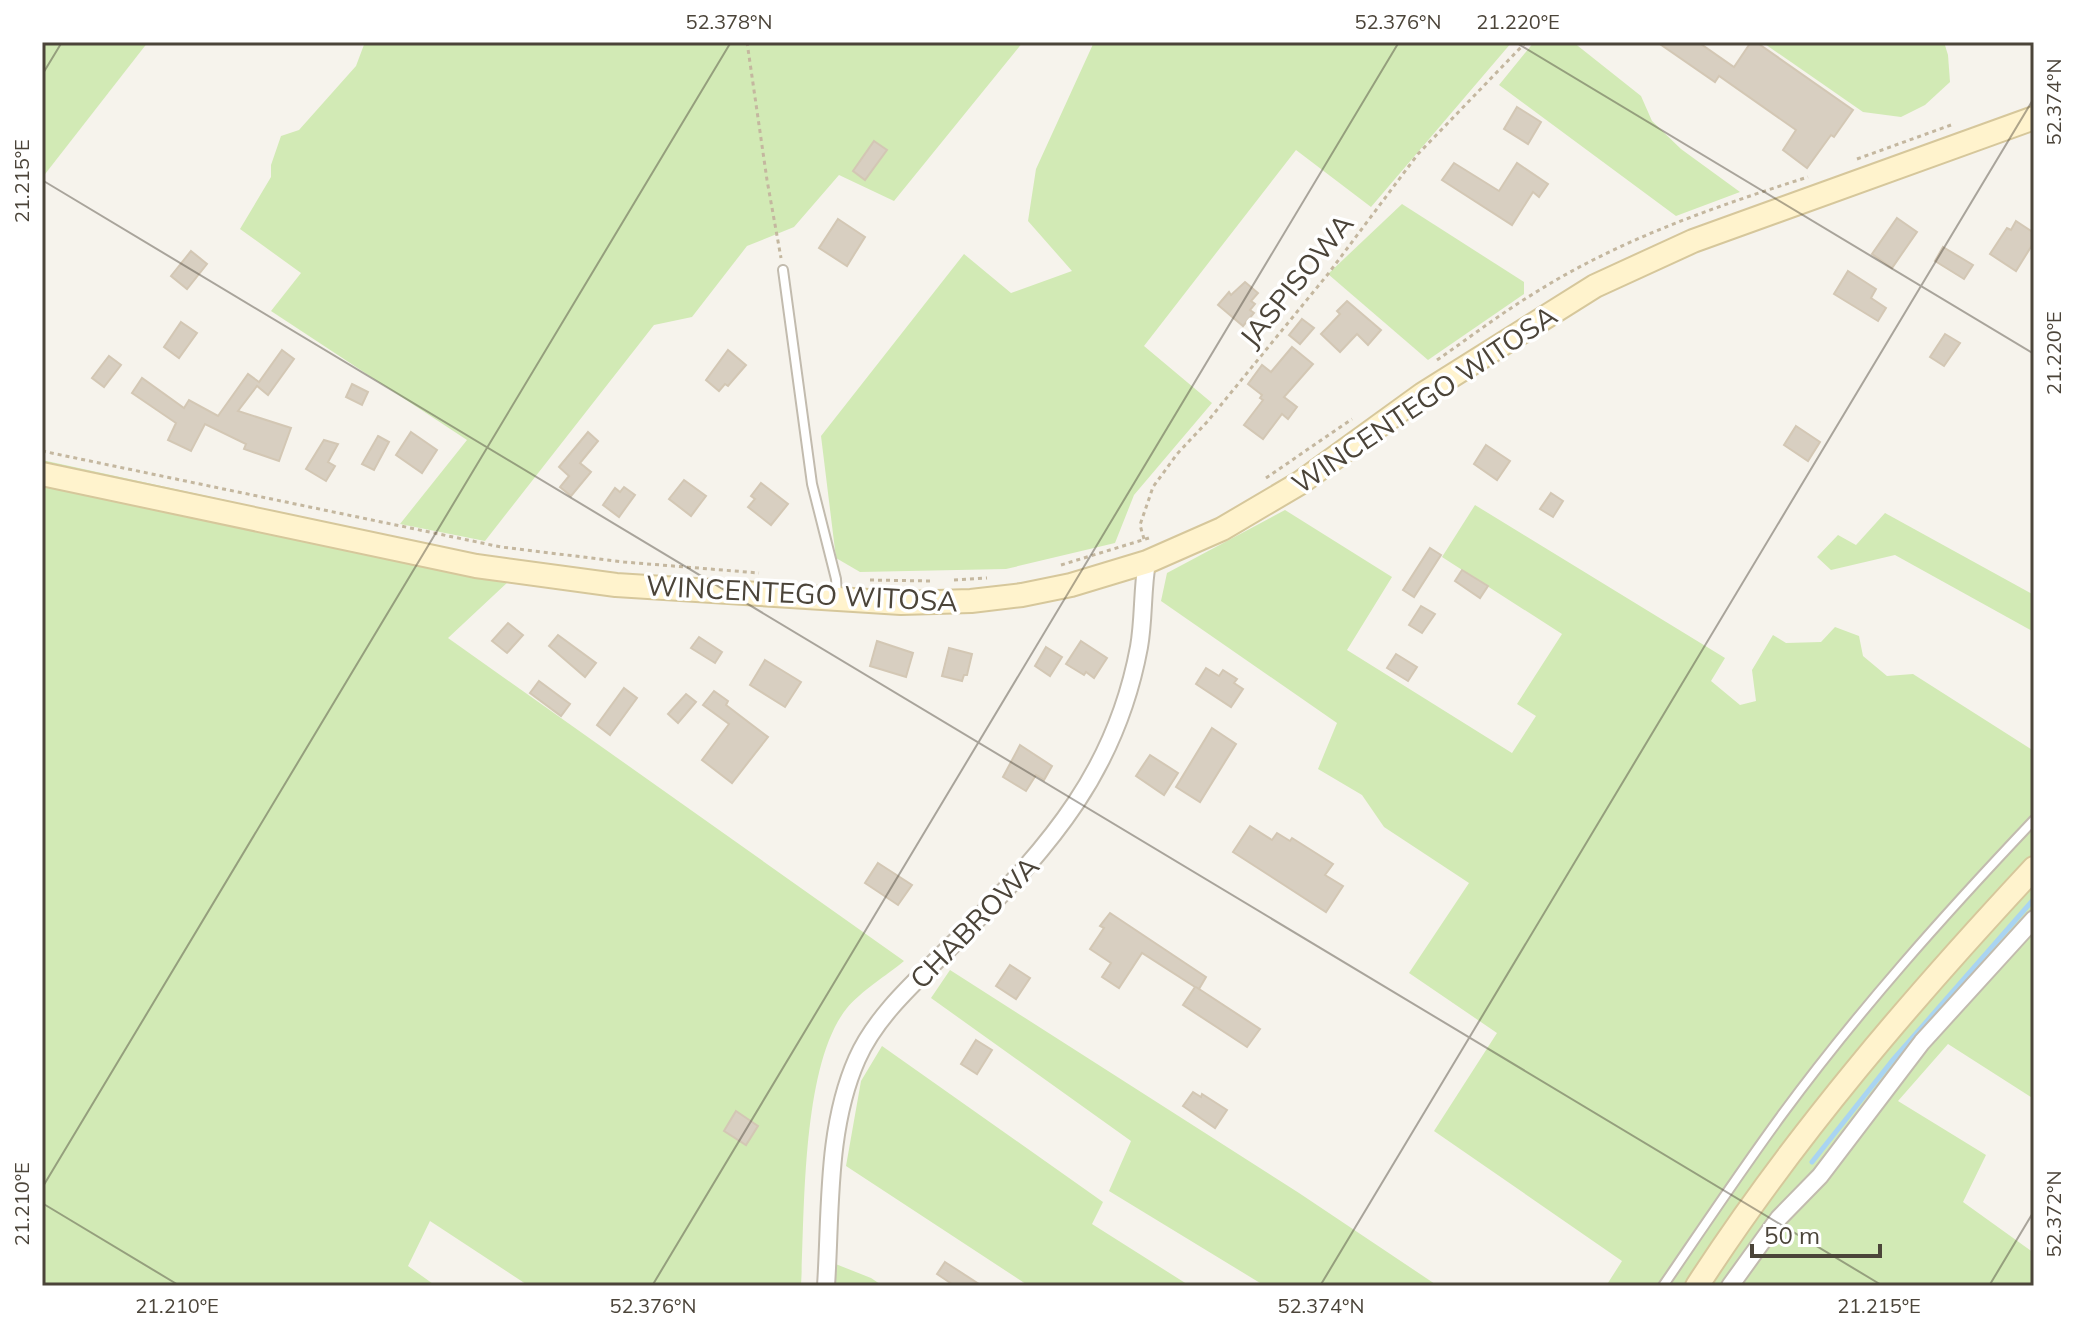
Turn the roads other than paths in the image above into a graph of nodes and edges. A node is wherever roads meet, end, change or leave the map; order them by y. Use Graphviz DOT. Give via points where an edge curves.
graph roads {
  1 [pos="2034,118"];
  2 [pos="783,270"];
  3 [pos="42,474"];
  4 [pos="1147,562"];
  5 [pos="838,600"];
  6 [pos="2034,820"];
  7 [pos="2034,868"];
  8 [pos="2034,919"];
  9 [pos="826,1286"];
  10 [pos="1663,1286"];
  11 [pos="1697,1286"];
  12 [pos="1730,1286"];
  1 -- 4 [label="main road, WINCENTEGO WITOSA" via="1693,241 1595,286 1423,394 1300,483 1222,529"];
  2 -- 5 [label="lane" via="812,484"];
  3 -- 5 [label="main road, WINCENTEGO WITOSA" via="476,566 616,585"];
  4 -- 5 [label="main road, WINCENTEGO WITOSA" via="1009,597 901,603"];
  4 -- 9 [label="street, CHABROWA" via="1139,645 1122,713 1088,786 1047,846 880,1021 858,1056 844,1092 833,1168"];
  6 -- 10 [label="lane" via="1858,1017 1782,1115"];
  7 -- 11 [label="main road" via="1817,1120"];
  8 -- 12 [label="street" via="1922,1042"];
}
